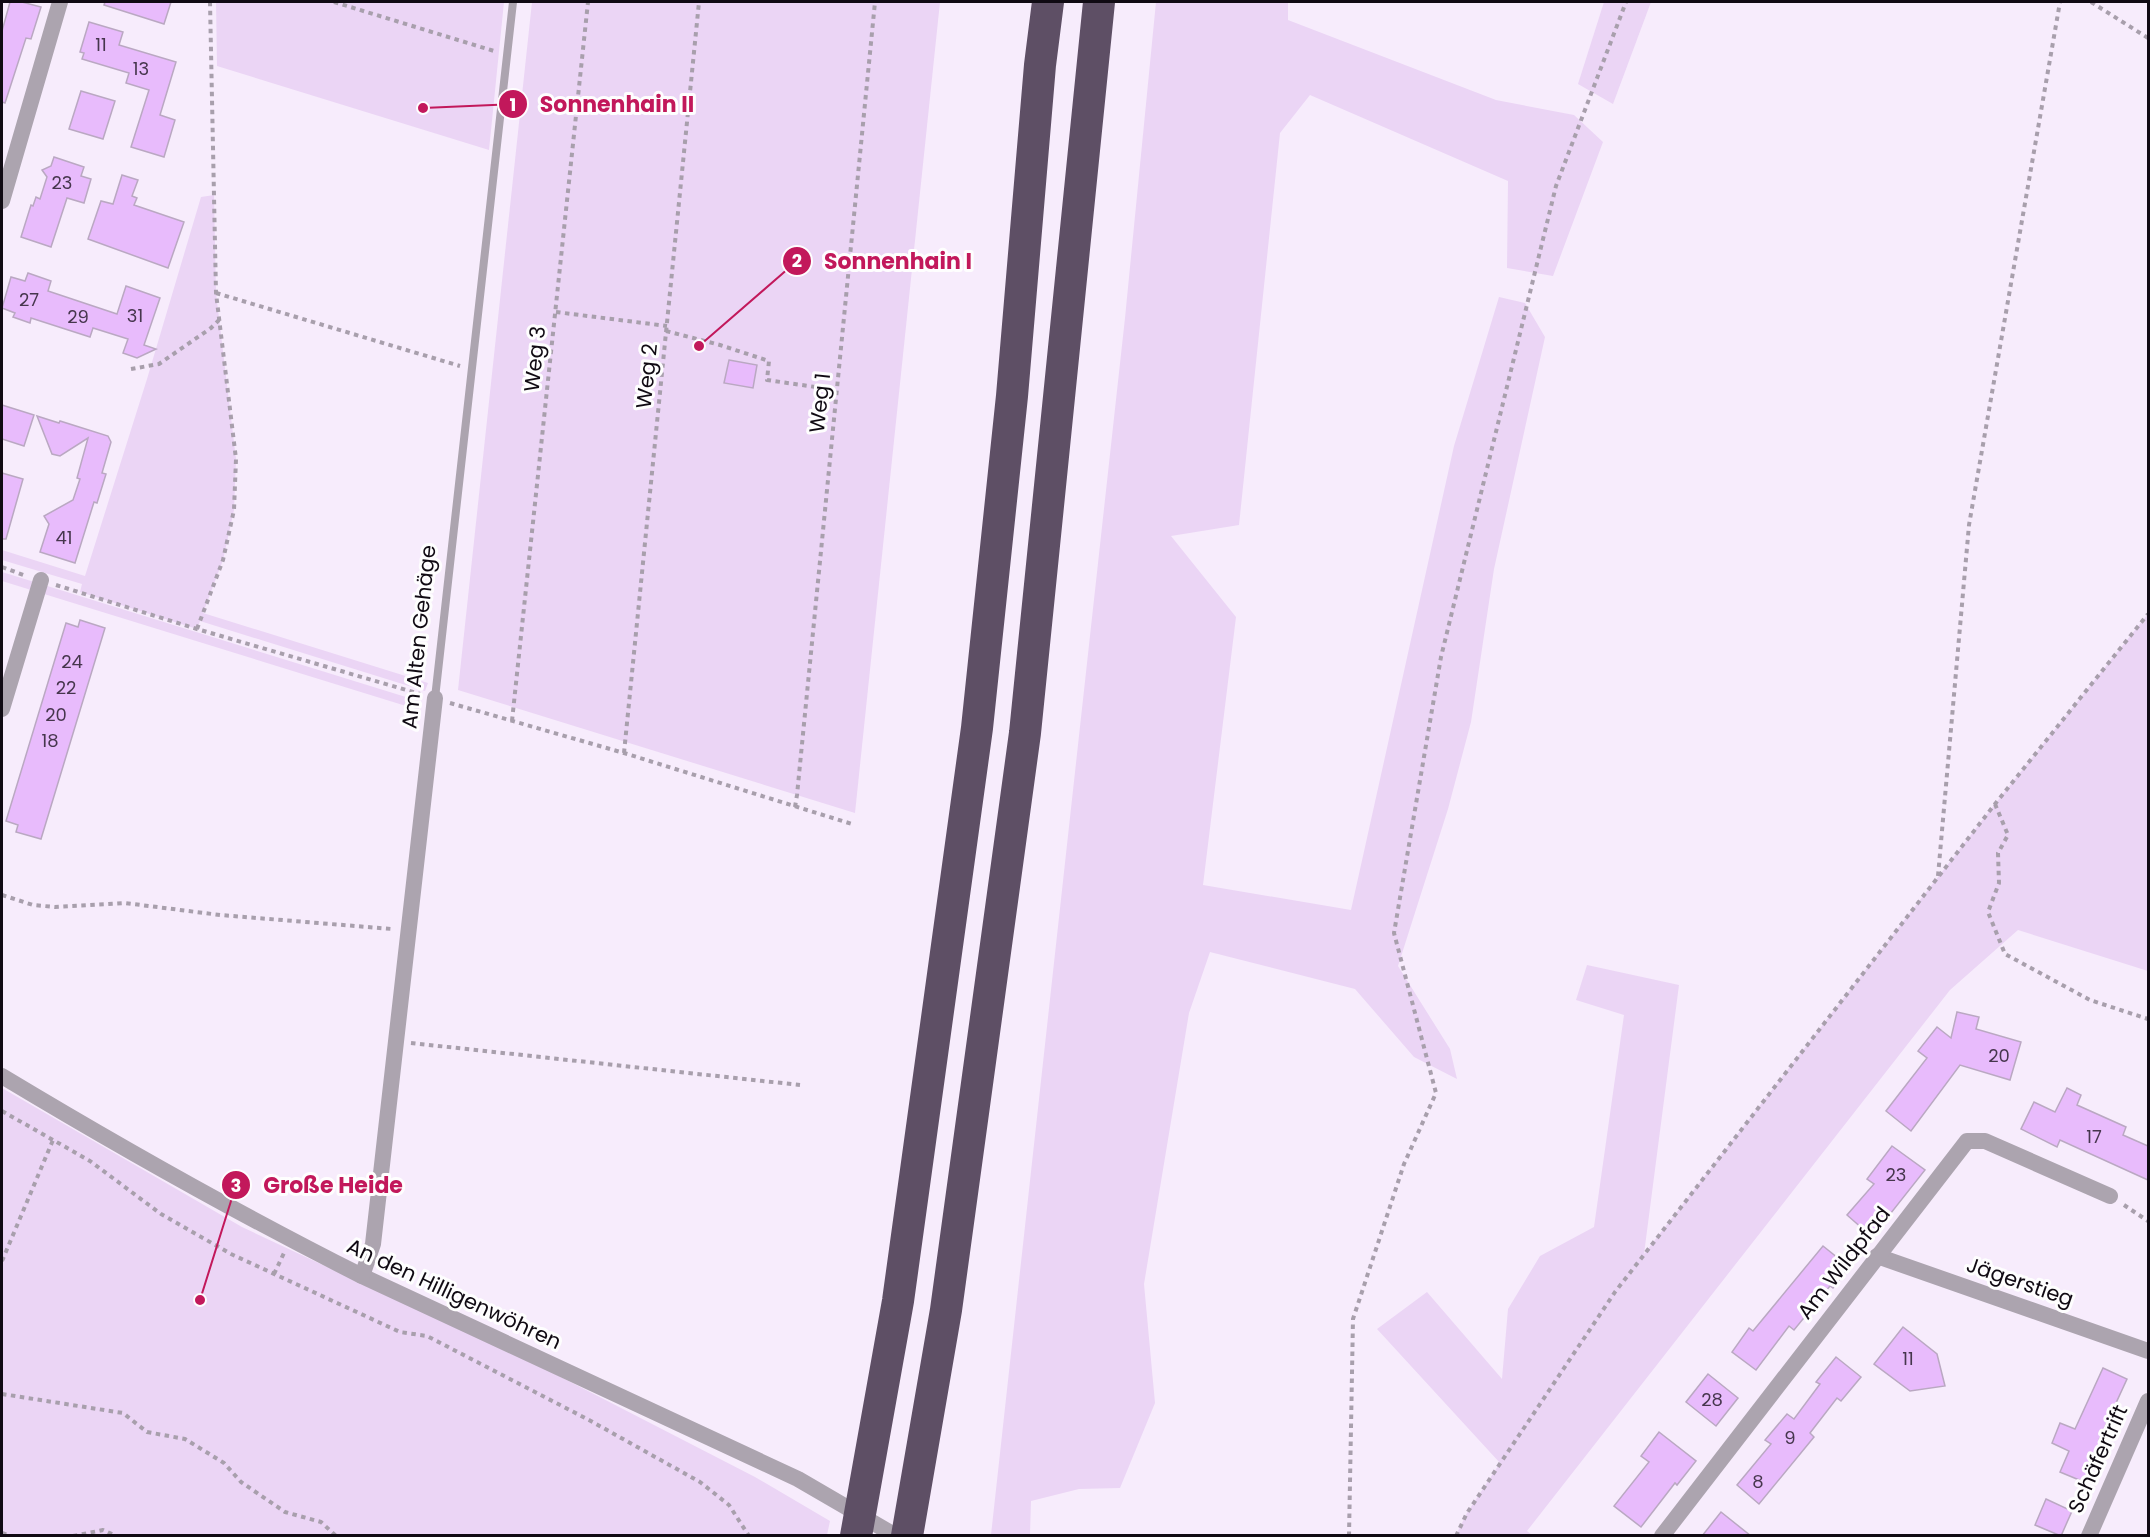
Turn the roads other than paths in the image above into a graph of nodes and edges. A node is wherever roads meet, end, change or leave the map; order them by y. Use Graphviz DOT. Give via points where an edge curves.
graph roads {
  1 [pos="60,2"];
  2 [pos="513,2"];
  3 [pos="1048,2"];
  4 [pos="1099,2"];
  5 [pos="2,201"];
  6 [pos="41,580"];
  7 [pos="435,698"];
  8 [pos="2,709"];
  9 [pos="2,1076"];
  10 [pos="2110,1196"];
  11 [pos="1877,1256"];
  12 [pos="362,1276"];
  13 [pos="2148,1351"];
  14 [pos="2148,1401"];
  15 [pos="856,1536"];
  16 [pos="896,1536"];
  17 [pos="907,1536"];
  18 [pos="1662,1536"];
  19 [pos="2089,1536"];
  1 -- 5 [label="street"];
  2 -- 7 [label="lane, Am Alten Gehäge"];
  3 -- 15 [label="highway" via="1012,396 976,728 898,1301"];
  4 -- 17 [label="highway" via="1025,733 946,1310"];
  6 -- 8 [label="street"];
  7 -- 12 [label="street, Am Alten Gehäge" via="373,1244"];
  9 -- 12 [label="street, An den Hilligenwöhren" via="224,1206"];
  10 -- 11 [label="street, Am Wildpfad" via="1984,1141 1967,1141"];
  11 -- 13 [label="street, Jägerstieg"];
  11 -- 18 [label="street, Am Wildpfad"];
  12 -- 16 [label="street, An den Hilligenwöhren" via="798,1479"];
  14 -- 19 [label="street, Schäfertrift"];
}
